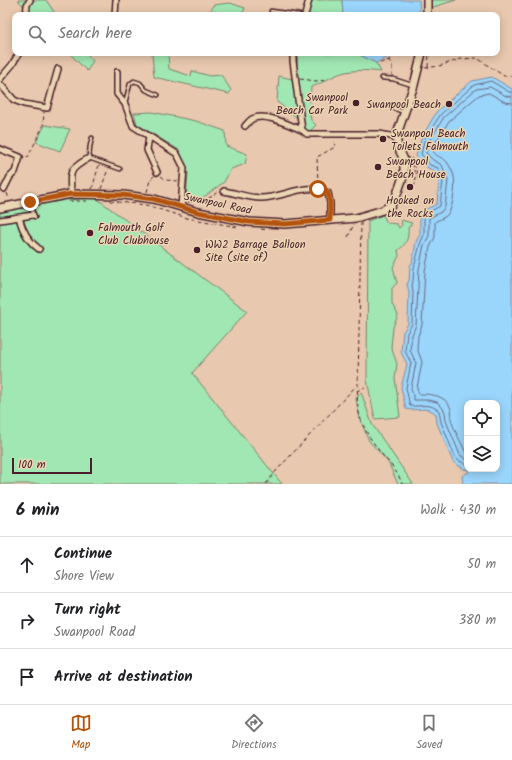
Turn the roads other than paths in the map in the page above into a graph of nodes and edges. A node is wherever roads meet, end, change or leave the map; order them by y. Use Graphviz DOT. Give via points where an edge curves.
graph roads {
  1 [pos="30,0"];
  2 [pos="116,0"];
  3 [pos="309,0"];
  4 [pos="427,0"];
  5 [pos="271,11"];
  6 [pos="26,12"];
  7 [pos="115,12"];
  8 [pos="278,12"];
  9 [pos="306,12"];
  10 [pos="427,12"];
  11 [pos="17,56"];
  12 [pos="293,56"];
  13 [pos="421,56"];
  14 [pos="58,69"];
  15 [pos="117,72"];
  16 [pos="382,78"];
  17 [pos="0,79"];
  18 [pos="0,84"];
  19 [pos="414,85"];
  20 [pos="158,95"];
  21 [pos="125,104"];
  22 [pos="384,105"];
  23 [pos="405,113"];
  24 [pos="245,126"];
  25 [pos="302,130"];
  26 [pos="149,137"];
  27 [pos="396,137"];
  28 [pos="92,138"];
  29 [pos="0,149"];
  30 [pos="89,158"];
  31 [pos="120,169"];
  32 [pos="158,172"];
  33 [pos="4,189"];
  34 [pos="221,191"];
  35 [pos="71,194"];
  36 [pos="30,202"];
  37 [pos="181,204"];
  38 [pos="0,208"];
  39 [pos="34,216"];
  40 [pos="19,217"];
  41 [pos="0,220"];
  42 [pos="330,220"];
  43 [pos="39,249"];
  1 -- 6 [label="street"];
  2 -- 7 [label="street"];
  3 -- 9 [label="street"];
  4 -- 10 [label="street"];
  5 -- 8 [label="lane"];
  11 -- 17 [label="street"];
  12 -- 25 [label="street"];
  13 -- 19 [label="street"];
  14 -- 18 [label="street" via="48,108 14,100"];
  15 -- 21 [label="street" via="117,94"];
  16 -- 19 [label="lane"];
  19 -- 23 [label="street"];
  20 -- 21 [label="lane" via="146,90 137,81 132,82"];
  21 -- 26 [label="street" via="133,126"];
  22 -- 23 [label="lane"];
  23 -- 27 [label="street"];
  24 -- 25 [label="street" via="252,119 259,117 272,118"];
  25 -- 27 [label="street" via="307,134 379,134"];
  26 -- 32 [label="street" via="147,150"];
  26 -- 37 [label="street" via="177,154 184,168"];
  27 -- 42 [label="street, Swanpool Road" via="404,160 404,174 391,205 356,218"];
  28 -- 30 [label="lane"];
  29 -- 33 [label="street" via="20,158"];
  30 -- 31 [label="lane"];
  30 -- 35 [label="street" via="74,166 70,174"];
  34 -- 42 [label="street" via="260,198 310,188 321,189 328,193"];
  35 -- 36 [label="street, Swanpool Road"];
  35 -- 37 [label="street, Swanpool Road" via="123,195"];
  36 -- 38 [label="street, Swanpool Road"];
  36 -- 39 [label="lane"];
  37 -- 42 [label="street, Swanpool Road" via="249,222 285,224"];
  39 -- 40 [label="street"];
  40 -- 41 [label="street"];
  40 -- 43 [label="street" via="24,233"];
}
